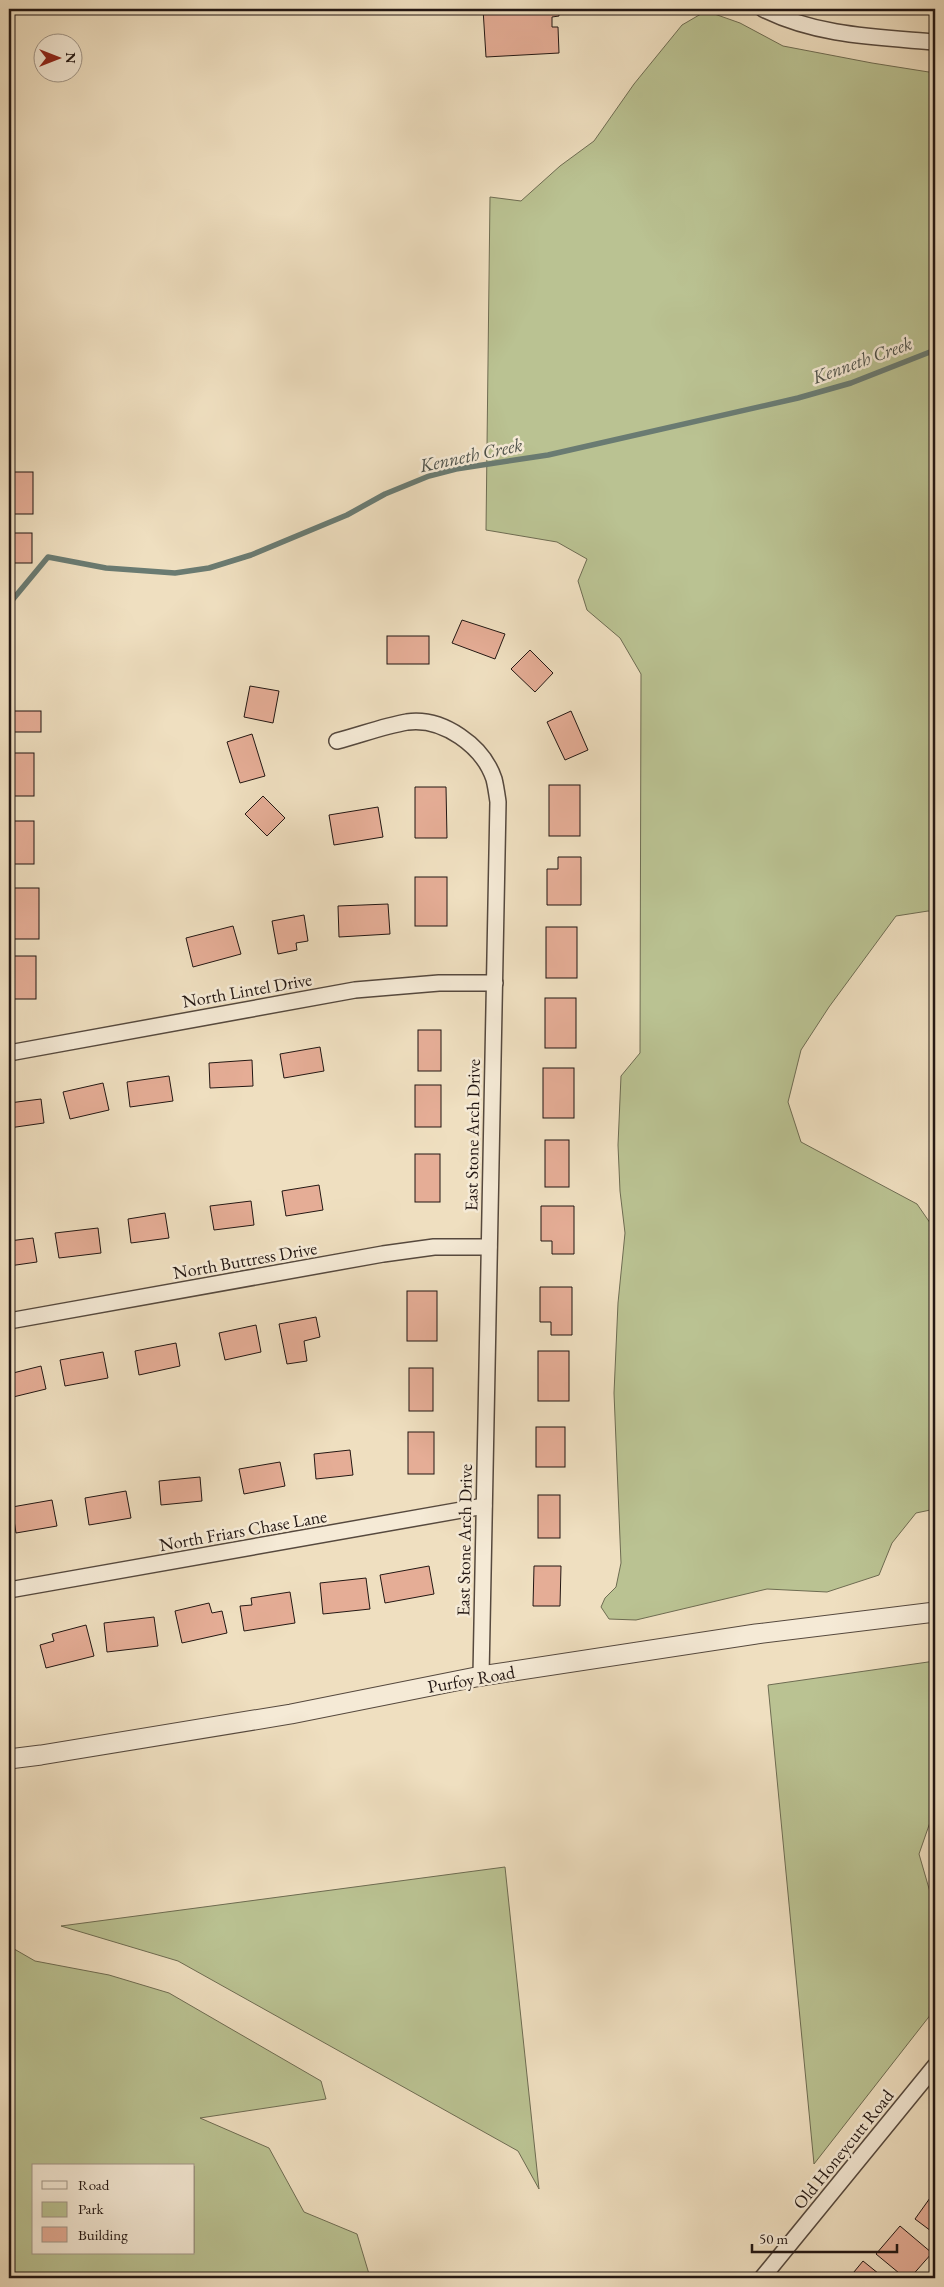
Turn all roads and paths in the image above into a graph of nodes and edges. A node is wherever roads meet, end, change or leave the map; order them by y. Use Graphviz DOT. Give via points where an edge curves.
graph roads {
  1 [pos="763,9"];
  2 [pos="935,42"];
  3 [pos="337,741"];
  4 [pos="495,983"];
  5 [pos="9,1053"];
  6 [pos="488,1247"];
  7 [pos="9,1321"];
  8 [pos="484,1506"];
  9 [pos="9,1590"];
  10 [pos="935,1612"];
  11 [pos="481,1676"];
  12 [pos="9,1759"];
  13 [pos="935,2066"];
  14 [pos="762,2278"];
  1 -- 2 [label="street" via="802,25 833,32"];
  3 -- 4 [label="street, East Stone Arch Drive" via="408,722 423,722 453,732 470,743 484,761 494,779 498,802"];
  4 -- 5 [label="street, North Lintel Drive" via="439,982 355,990"];
  4 -- 6 [label="street, East Stone Arch Drive"];
  6 -- 7 [label="street, North Buttress Drive" via="434,1247 383,1254"];
  6 -- 8 [label="street, East Stone Arch Drive"];
  8 -- 9 [label="street, North Friars Chase Lane"];
  8 -- 11 [label="street, East Stone Arch Drive"];
  10 -- 11 [label="street, Purfoy Road" via="756,1634"];
  11 -- 12 [label="street, Purfoy Road" via="291,1714"];
  13 -- 14 [label="street, Old Honeycutt Road"];
}
